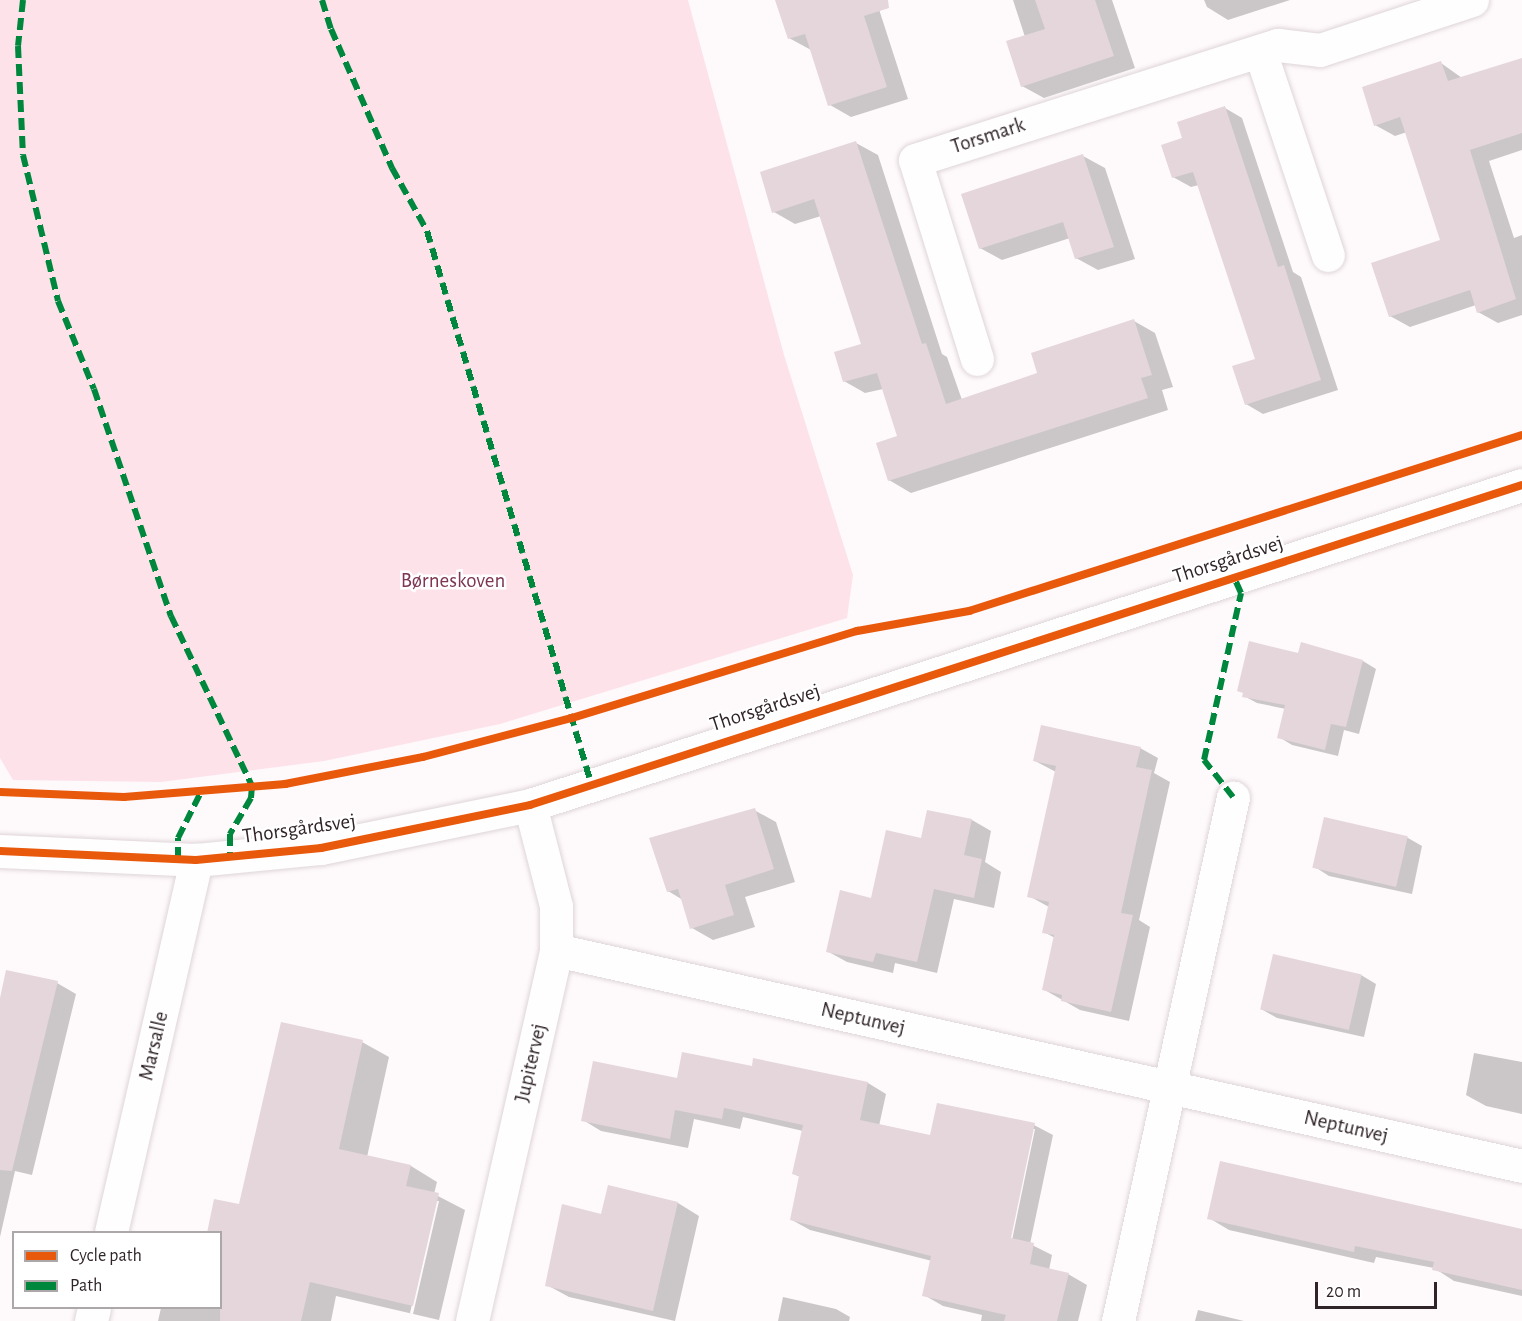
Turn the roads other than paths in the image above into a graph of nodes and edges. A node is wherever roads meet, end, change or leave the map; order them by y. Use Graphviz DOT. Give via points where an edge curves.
graph roads {
  1 [pos="1472,0"];
  2 [pos="1260,51"];
  3 [pos="1328,255"];
  4 [pos="977,359"];
  5 [pos="1522,485"];
  6 [pos="1233,797"];
  7 [pos="530,805"];
  8 [pos="0,850"];
  9 [pos="196,860"];
  10 [pos="556,950"];
  11 [pos="1170,1087"];
  12 [pos="1522,1166"];
  13 [pos="111,1231"];
  14 [pos="472,1321"];
  15 [pos="1118,1321"];
  1 -- 2 [label="street, Torsmark" via="1320,50 1278,45"];
  2 -- 3 [label="street"];
  2 -- 4 [label="street, Torsmark" via="915,160"];
  5 -- 7 [label="street, Thorsgårdsvej"];
  6 -- 11 [label="street"];
  7 -- 9 [label="street, Thorsgårdsvej" via="321,848"];
  7 -- 10 [label="street, Jupitervej" via="556,906"];
  8 -- 9 [label="street, Thorsgårdsvej"];
  9 -- 13 [label="street, Marsalle"];
  10 -- 11 [label="street, Neptunvej"];
  10 -- 14 [label="street, Jupitervej"];
  11 -- 12 [label="street, Neptunvej"];
  11 -- 15 [label="street"];
}
